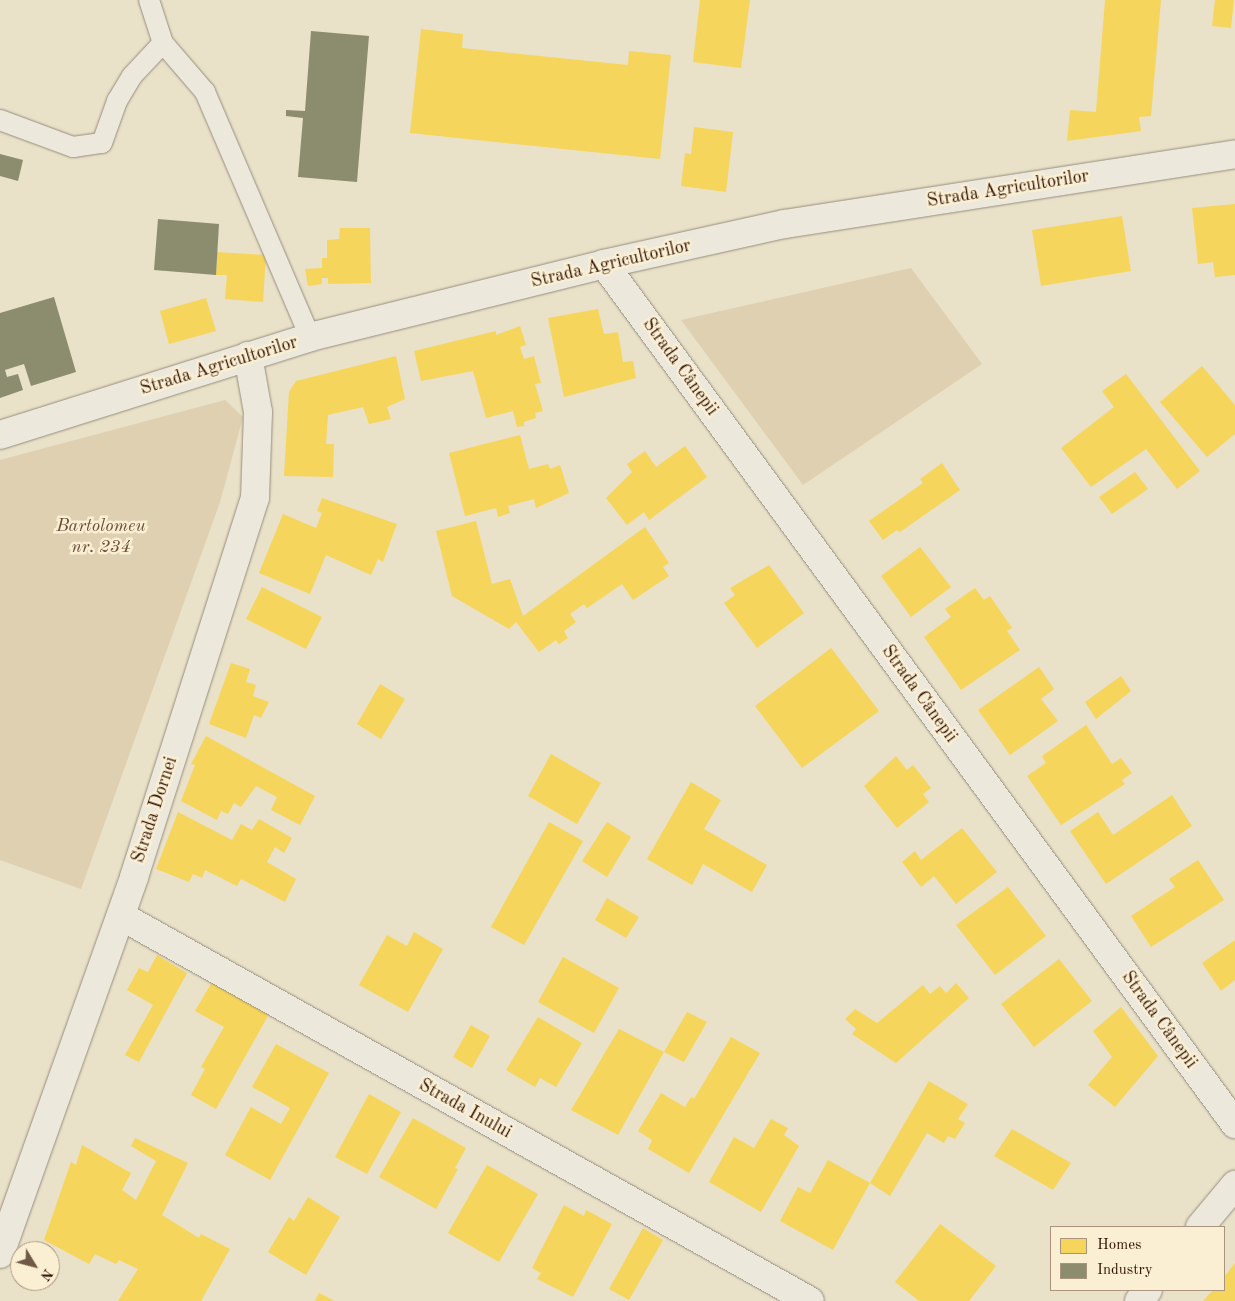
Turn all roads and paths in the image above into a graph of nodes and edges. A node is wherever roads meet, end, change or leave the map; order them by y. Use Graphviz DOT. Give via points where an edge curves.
graph roads {
  1 [pos="149,0"];
  2 [pos="163,43"];
  3 [pos="0,120"];
  4 [pos="1235,154"];
  5 [pos="604,264"];
  6 [pos="310,337"];
  7 [pos="248,356"];
  8 [pos="0,435"];
  9 [pos="120,916"];
  10 [pos="1235,1124"];
  11 [pos="1235,1185"];
  12 [pos="1201,1226"];
  13 [pos="0,1254"];
  14 [pos="1147,1291"];
  15 [pos="810,1301"];
  16 [pos="1139,1301"];
  1 -- 2 [label="lane"];
  2 -- 3 [label="lane" via="132,76 117,101 102,143 74,147"];
  2 -- 6 [label="lane" via="205,92"];
  4 -- 5 [label="street, Strada Agricultorilor" via="785,224"];
  5 -- 6 [label="street, Strada Agricultorilor"];
  5 -- 10 [label="street, Strada Cânepii"];
  6 -- 7 [label="street, Strada Agricultorilor"];
  7 -- 8 [label="street, Strada Agricultorilor"];
  7 -- 9 [label="street, Strada Dornei" via="258,412 255,498"];
  9 -- 13 [label="street, Strada Dornei"];
  9 -- 15 [label="street, Strada Inului"];
  11 -- 12 [label="street"];
  14 -- 16 [label="street"];
}
